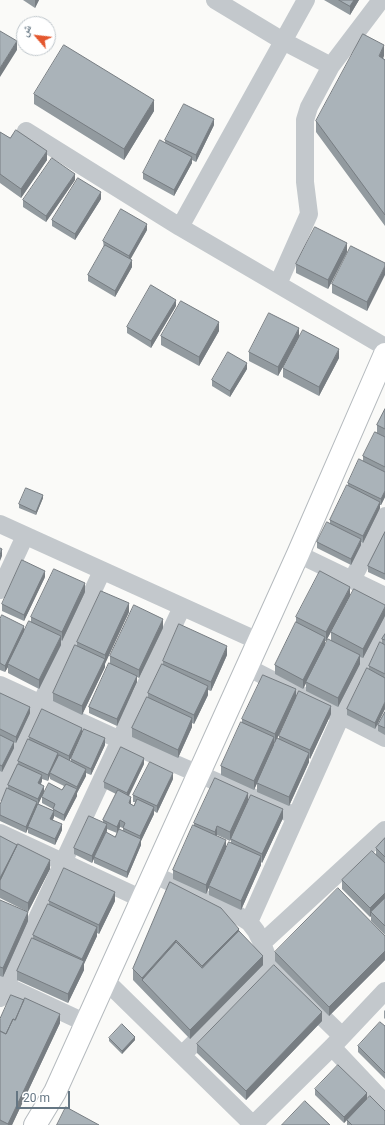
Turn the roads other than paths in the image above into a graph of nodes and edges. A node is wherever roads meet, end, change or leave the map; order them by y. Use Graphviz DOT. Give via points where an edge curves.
graph roads {
  1 [pos="215,0"];
  2 [pos="306,0"];
  3 [pos="381,0"];
  4 [pos="283,41"];
  5 [pos="331,66"];
  6 [pos="26,131"];
  7 [pos="180,227"];
  8 [pos="278,284"];
  9 [pos="385,346"];
  10 [pos="385,354"];
  11 [pos="385,516"];
  12 [pos="0,524"];
  13 [pos="25,536"];
  14 [pos="298,554"];
  15 [pos="102,570"];
  16 [pos="352,580"];
  17 [pos="0,590"];
  18 [pos="385,596"];
  19 [pos="182,607"];
  20 [pos="385,626"];
  21 [pos="258,642"];
  22 [pos="247,667"];
  23 [pos="0,685"];
  24 [pos="40,704"];
  25 [pos="341,716"];
  26 [pos="385,738"];
  27 [pos="120,740"];
  28 [pos="199,774"];
  29 [pos="0,792"];
  30 [pos="296,816"];
  31 [pos="385,830"];
  32 [pos="0,833"];
  33 [pos="63,862"];
  34 [pos="154,874"];
  35 [pos="142,899"];
  36 [pos="248,922"];
  37 [pos="262,943"];
  38 [pos="271,968"];
  39 [pos="105,980"];
  40 [pos="2,989"];
  41 [pos="385,992"];
  42 [pos="86,1023"];
  43 [pos="337,1042"];
  44 [pos="182,1055"];
  45 [pos="385,1103"];
  46 [pos="35,1125"];
  1 -- 4 [label="street"];
  2 -- 4 [label="street"];
  3 -- 5 [label="street"];
  4 -- 5 [label="street"];
  4 -- 7 [label="street"];
  5 -- 8 [label="street" via="305,120 305,182 309,214"];
  6 -- 7 [label="street"];
  7 -- 8 [label="street"];
  8 -- 9 [label="street"];
  10 -- 14 [label="main road"];
  11 -- 16 [label="street"];
  12 -- 13 [label="street"];
  13 -- 15 [label="street"];
  13 -- 17 [label="street"];
  14 -- 16 [label="street"];
  14 -- 21 [label="main road"];
  15 -- 19 [label="street"];
  15 -- 24 [label="street"];
  16 -- 18 [label="street"];
  19 -- 21 [label="street"];
  19 -- 27 [label="street"];
  20 -- 25 [label="street"];
  21 -- 22 [label="main road"];
  22 -- 25 [label="street"];
  22 -- 28 [label="main road"];
  23 -- 24 [label="street"];
  24 -- 27 [label="street"];
  24 -- 29 [label="street"];
  25 -- 26 [label="street"];
  25 -- 30 [label="street"];
  27 -- 28 [label="street"];
  27 -- 33 [label="street"];
  28 -- 30 [label="street"];
  28 -- 34 [label="main road"];
  30 -- 36 [label="street"];
  31 -- 37 [label="street" via="334,888"];
  32 -- 33 [label="street"];
  33 -- 35 [label="street"];
  33 -- 40 [label="street"];
  34 -- 35 [label="main road"];
  34 -- 36 [label="street"];
  35 -- 39 [label="main road"];
  36 -- 37 [label="street"];
  37 -- 38 [label="street"];
  38 -- 43 [label="street"];
  38 -- 44 [label="street"];
  39 -- 42 [label="main road"];
  39 -- 44 [label="street"];
  40 -- 42 [label="street"];
  41 -- 43 [label="street"];
  42 -- 46 [label="main road" via="54,1092"];
  43 -- 44 [label="street" via="253,1125"];
  43 -- 45 [label="street"];
}
